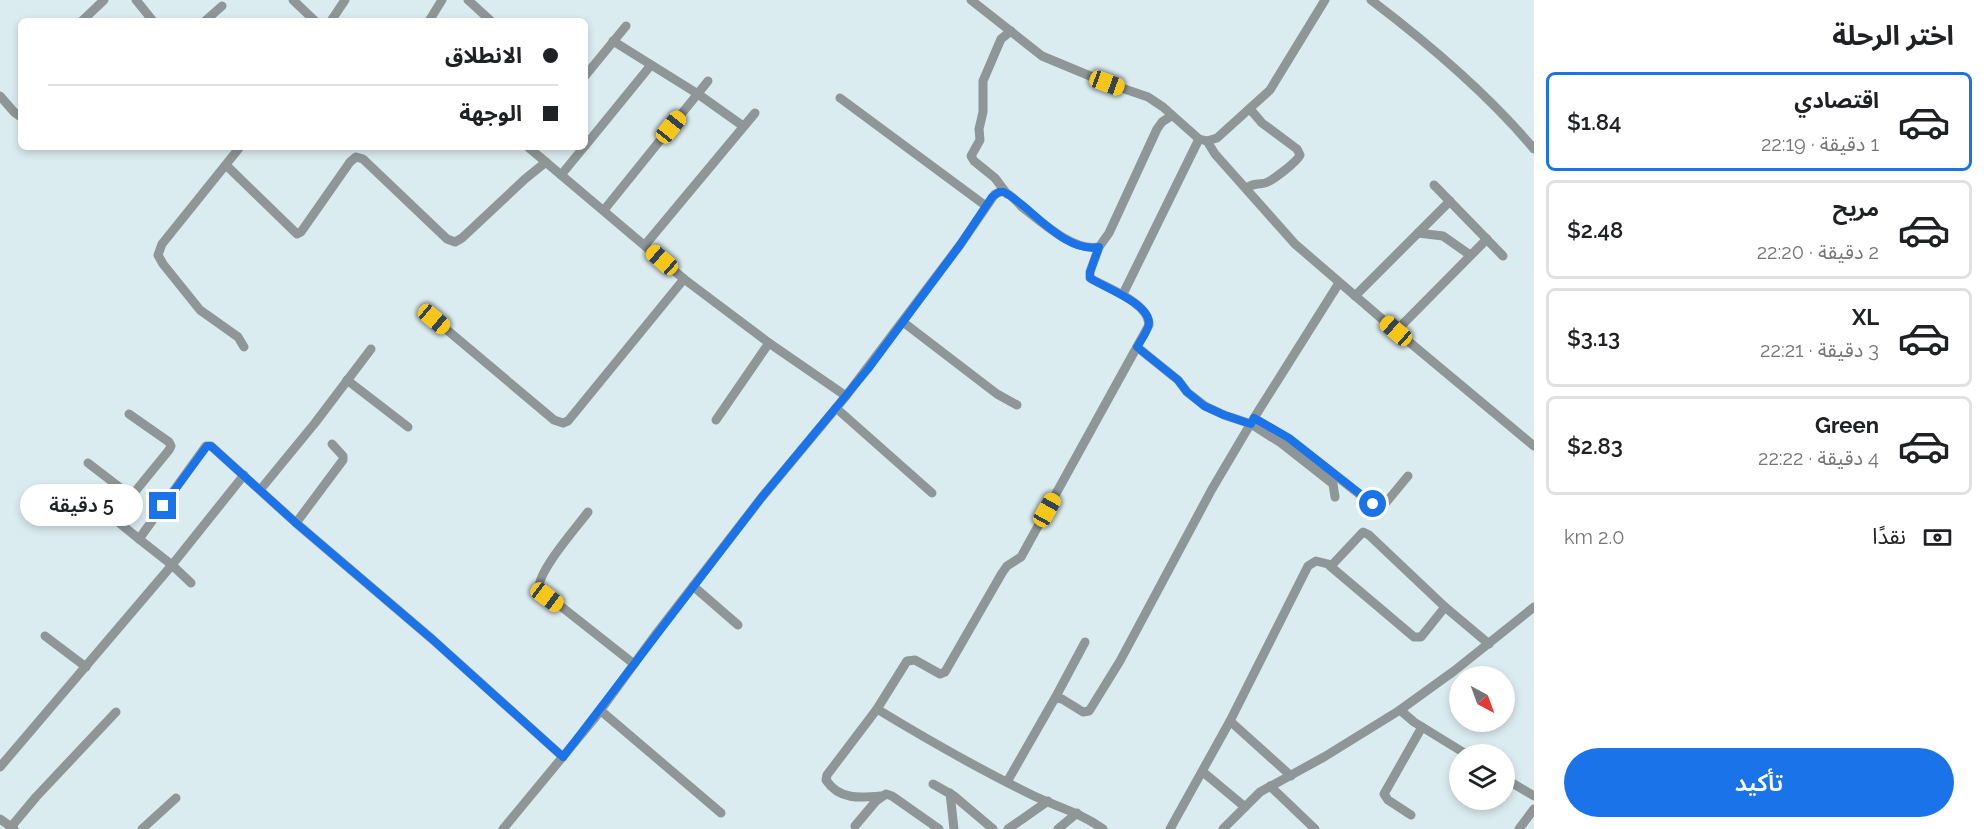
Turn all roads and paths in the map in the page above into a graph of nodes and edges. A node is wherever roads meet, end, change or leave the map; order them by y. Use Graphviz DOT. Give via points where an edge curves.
graph roads {
  1 [pos="104,0"];
  2 [pos="135,0"];
  3 [pos="293,0"];
  4 [pos="345,0"];
  5 [pos="442,0"];
  6 [pos="468,0"];
  7 [pos="971,0"];
  8 [pos="1325,0"];
  9 [pos="1371,0"];
  10 [pos="222,6"];
  11 [pos="85,18"];
  12 [pos="150,18"];
  13 [pos="208,18"];
  14 [pos="312,18"];
  15 [pos="333,18"];
  16 [pos="431,18"];
  17 [pos="487,18"];
  18 [pos="626,26"];
  19 [pos="1011,31"];
  20 [pos="613,41"];
  21 [pos="651,65"];
  22 [pos="588,72"];
  23 [pos="708,81"];
  24 [pos="698,94"];
  25 [pos="0,96"];
  26 [pos="840,98"];
  27 [pos="1250,109"];
  28 [pos="755,113"];
  29 [pos="18,115"];
  30 [pos="1171,116"];
  31 [pos="743,126"];
  32 [pos="1203,140"];
  33 [pos="588,143"];
  34 [pos="1534,149"];
  35 [pos="238,150"];
  36 [pos="532,150"];
  37 [pos="582,150"];
  38 [pos="546,162"];
  39 [pos="226,165"];
  40 [pos="561,175"];
  41 [pos="1434,185"];
  42 [pos="1247,188"];
  43 [pos="1007,194"];
  44 [pos="1450,201"];
  45 [pos="986,206"];
  46 [pos="604,210"];
  47 [pos="1418,232"];
  48 [pos="1487,239"];
  49 [pos="645,245"];
  50 [pos="1099,247"];
  51 [pos="1470,255"];
  52 [pos="1503,255"];
  53 [pos="684,279"];
  54 [pos="1339,283"];
  55 [pos="1123,294"];
  56 [pos="1355,296"];
  57 [pos="434,319"];
  58 [pos="903,322"];
  59 [pos="1396,331"];
  60 [pos="768,343"];
  61 [pos="244,347"];
  62 [pos="1137,347"];
  63 [pos="371,349"];
  64 [pos="347,380"];
  65 [pos="846,396"];
  66 [pos="1017,405"];
  67 [pos="836,408"];
  68 [pos="129,414"];
  69 [pos="716,420"];
  70 [pos="1252,421"];
  71 [pos="408,427"];
  72 [pos="332,444"];
  73 [pos="1534,446"];
  74 [pos="88,464"];
  75 [pos="244,476"];
  76 [pos="1408,476"];
  77 [pos="261,490"];
  78 [pos="932,493"];
  79 [pos="131,496"];
  80 [pos="1335,497"];
  81 [pos="588,512"];
  82 [pos="296,523"];
  83 [pos="139,539"];
  84 [pos="172,565"];
  85 [pos="1330,566"];
  86 [pos="191,583"];
  87 [pos="693,586"];
  88 [pos="1445,607"];
  89 [pos="1532,612"];
  90 [pos="738,626"];
  91 [pos="45,636"];
  92 [pos="1085,642"];
  93 [pos="1489,644"];
  94 [pos="634,664"];
  95 [pos="86,667"];
  96 [pos="1055,698"];
  97 [pos="877,709"];
  98 [pos="600,710"];
  99 [pos="1400,710"];
  100 [pos="116,712"];
  101 [pos="1230,722"];
  102 [pos="1422,727"];
  103 [pos="1450,744"];
  104 [pos="563,757"];
  105 [pos="0,767"];
  106 [pos="1203,772"];
  107 [pos="1291,776"];
  108 [pos="1007,782"];
  109 [pos="933,784"];
  110 [pos="1515,785"];
  111 [pos="1270,786"];
  112 [pos="950,793"];
  113 [pos="881,796"];
  114 [pos="1534,796"];
  115 [pos="176,798"];
  116 [pos="1047,801"];
  117 [pos="1245,807"];
  118 [pos="1534,809"];
  119 [pos="721,813"];
  120 [pos="1077,813"];
  121 [pos="1411,815"];
  122 [pos="0,819"];
  123 [pos="855,826"];
  124 [pos="13,828"];
  125 [pos="142,829"];
  126 [pos="503,829"];
  127 [pos="939,829"];
  128 [pos="954,829"];
  129 [pos="993,829"];
  130 [pos="1008,829"];
  131 [pos="1058,829"];
  132 [pos="1103,829"];
  133 [pos="1170,829"];
  134 [pos="1223,829"];
  135 [pos="1315,829"];
  136 [pos="1519,829"];
  1 -- 11 [label="street"];
  2 -- 12 [label="street"];
  3 -- 14 [label="street"];
  4 -- 15 [label="street"];
  5 -- 16 [label="street"];
  6 -- 17 [label="street"];
  7 -- 19 [label="street"];
  8 -- 27 [label="street" via="1279,77"];
  9 -- 34 [label="street" via="1454,68"];
  10 -- 13 [label="street"];
  18 -- 20 [label="street"];
  19 -- 30 [label="street" via="1042,56 1148,97"];
  19 -- 43 [label="street" via="1001,39 983,81 980,140 971,156"];
  20 -- 21 [label="street"];
  20 -- 22 [label="street"];
  21 -- 24 [label="street"];
  21 -- 33 [label="street"];
  23 -- 24 [label="street"];
  24 -- 31 [label="street"];
  24 -- 46 [label="street"];
  25 -- 29 [label="street"];
  26 -- 45 [label="street"];
  27 -- 32 [label="street" via="1217,138"];
  27 -- 42 [label="street" via="1300,155 1268,182"];
  28 -- 31 [label="street"];
  30 -- 32 [label="street"];
  30 -- 50 [label="street" via="1157,129"];
  31 -- 49 [label="street"];
  32 -- 42 [label="street"];
  32 -- 55 [label="street"];
  35 -- 39 [label="street"];
  36 -- 38 [label="street"];
  37 -- 40 [label="street"];
  38 -- 39 [label="street" via="454,242 363,159 356,157 350,162 297,234"];
  38 -- 40 [label="street"];
  39 -- 61 [label="street" via="162,244 158,255 200,310 238,337"];
  40 -- 46 [label="street"];
  41 -- 44 [label="street"];
  42 -- 54 [label="street" via="1295,244"];
  43 -- 45 [label="street" via="995,194"];
  43 -- 50 [label="street" via="1054,232 1083,246"];
  44 -- 47 [label="street"];
  44 -- 48 [label="street"];
  45 -- 58 [label="street"];
  46 -- 49 [label="street"];
  47 -- 51 [label="street" via="1443,236"];
  47 -- 56 [label="street"];
  48 -- 51 [label="street"];
  48 -- 52 [label="street"];
  49 -- 53 [label="street"];
  50 -- 55 [label="street" via="1089,276"];
  51 -- 59 [label="street"];
  53 -- 57 [label="street" via="563,423 554,420"];
  53 -- 60 [label="street"];
  54 -- 56 [label="street"];
  54 -- 70 [label="street"];
  55 -- 62 [label="street" via="1149,320"];
  56 -- 59 [label="street"];
  58 -- 65 [label="street"];
  58 -- 66 [label="street"];
  59 -- 73 [label="street"];
  60 -- 65 [label="street"];
  60 -- 69 [label="street"];
  62 -- 70 [label="street" via="1204,406"];
  62 -- 97 [label="street" via="1021,556 1002,573 945,672 940,674 909,660"];
  63 -- 64 [label="street"];
  64 -- 71 [label="street"];
  64 -- 77 [label="street"];
  65 -- 67 [label="street"];
  67 -- 78 [label="street"];
  67 -- 87 [label="street"];
  68 -- 79 [label="street" via="171,446"];
  70 -- 76 [label="street" via="1289,438 1376,506 1384,505"];
  70 -- 80 [label="street" via="1330,480"];
  70 -- 96 [label="street" via="1089,711 1083,712"];
  72 -- 82 [label="street" via="343,460"];
  74 -- 79 [label="street"];
  75 -- 77 [label="street"];
  75 -- 83 [label="street" via="207,446"];
  75 -- 84 [label="street"];
  77 -- 82 [label="street"];
  79 -- 83 [label="street" via="115,518"];
  81 -- 94 [label="street" via="549,564 539,589"];
  82 -- 104 [label="street"];
  83 -- 84 [label="street"];
  84 -- 86 [label="street"];
  84 -- 95 [label="street"];
  85 -- 88 [label="street" via="1414,636 1421,637"];
  85 -- 88 [label="street" via="1366,532"];
  85 -- 101 [label="street" via="1316,561 1308,566"];
  87 -- 90 [label="street"];
  87 -- 94 [label="street"];
  88 -- 93 [label="street"];
  89 -- 93 [label="street"];
  91 -- 95 [label="street"];
  92 -- 96 [label="street"];
  93 -- 99 [label="street"];
  94 -- 98 [label="street"];
  95 -- 105 [label="street"];
  96 -- 108 [label="street"];
  97 -- 108 [label="street"];
  97 -- 113 [label="street" via="826,780 847,796"];
  98 -- 104 [label="street"];
  98 -- 119 [label="street"];
  99 -- 102 [label="street"];
  99 -- 107 [label="street"];
  100 -- 124 [label="street"];
  101 -- 106 [label="street"];
  101 -- 107 [label="street"];
  102 -- 103 [label="street"];
  102 -- 121 [label="street" via="1384,794"];
  104 -- 126 [label="street"];
  106 -- 117 [label="street"];
  106 -- 133 [label="street"];
  107 -- 111 [label="street"];
  108 -- 116 [label="street"];
  109 -- 112 [label="street"];
  110 -- 114 [label="street"];
  111 -- 117 [label="street"];
  111 -- 135 [label="street"];
  112 -- 128 [label="street"];
  112 -- 129 [label="street"];
  113 -- 123 [label="street"];
  113 -- 127 [label="street" via="892,796"];
  115 -- 125 [label="street"];
  116 -- 120 [label="street"];
  116 -- 130 [label="street"];
  117 -- 134 [label="street"];
  118 -- 136 [label="street"];
  120 -- 131 [label="street"];
  120 -- 132 [label="street"];
  122 -- 124 [label="street"];
}
